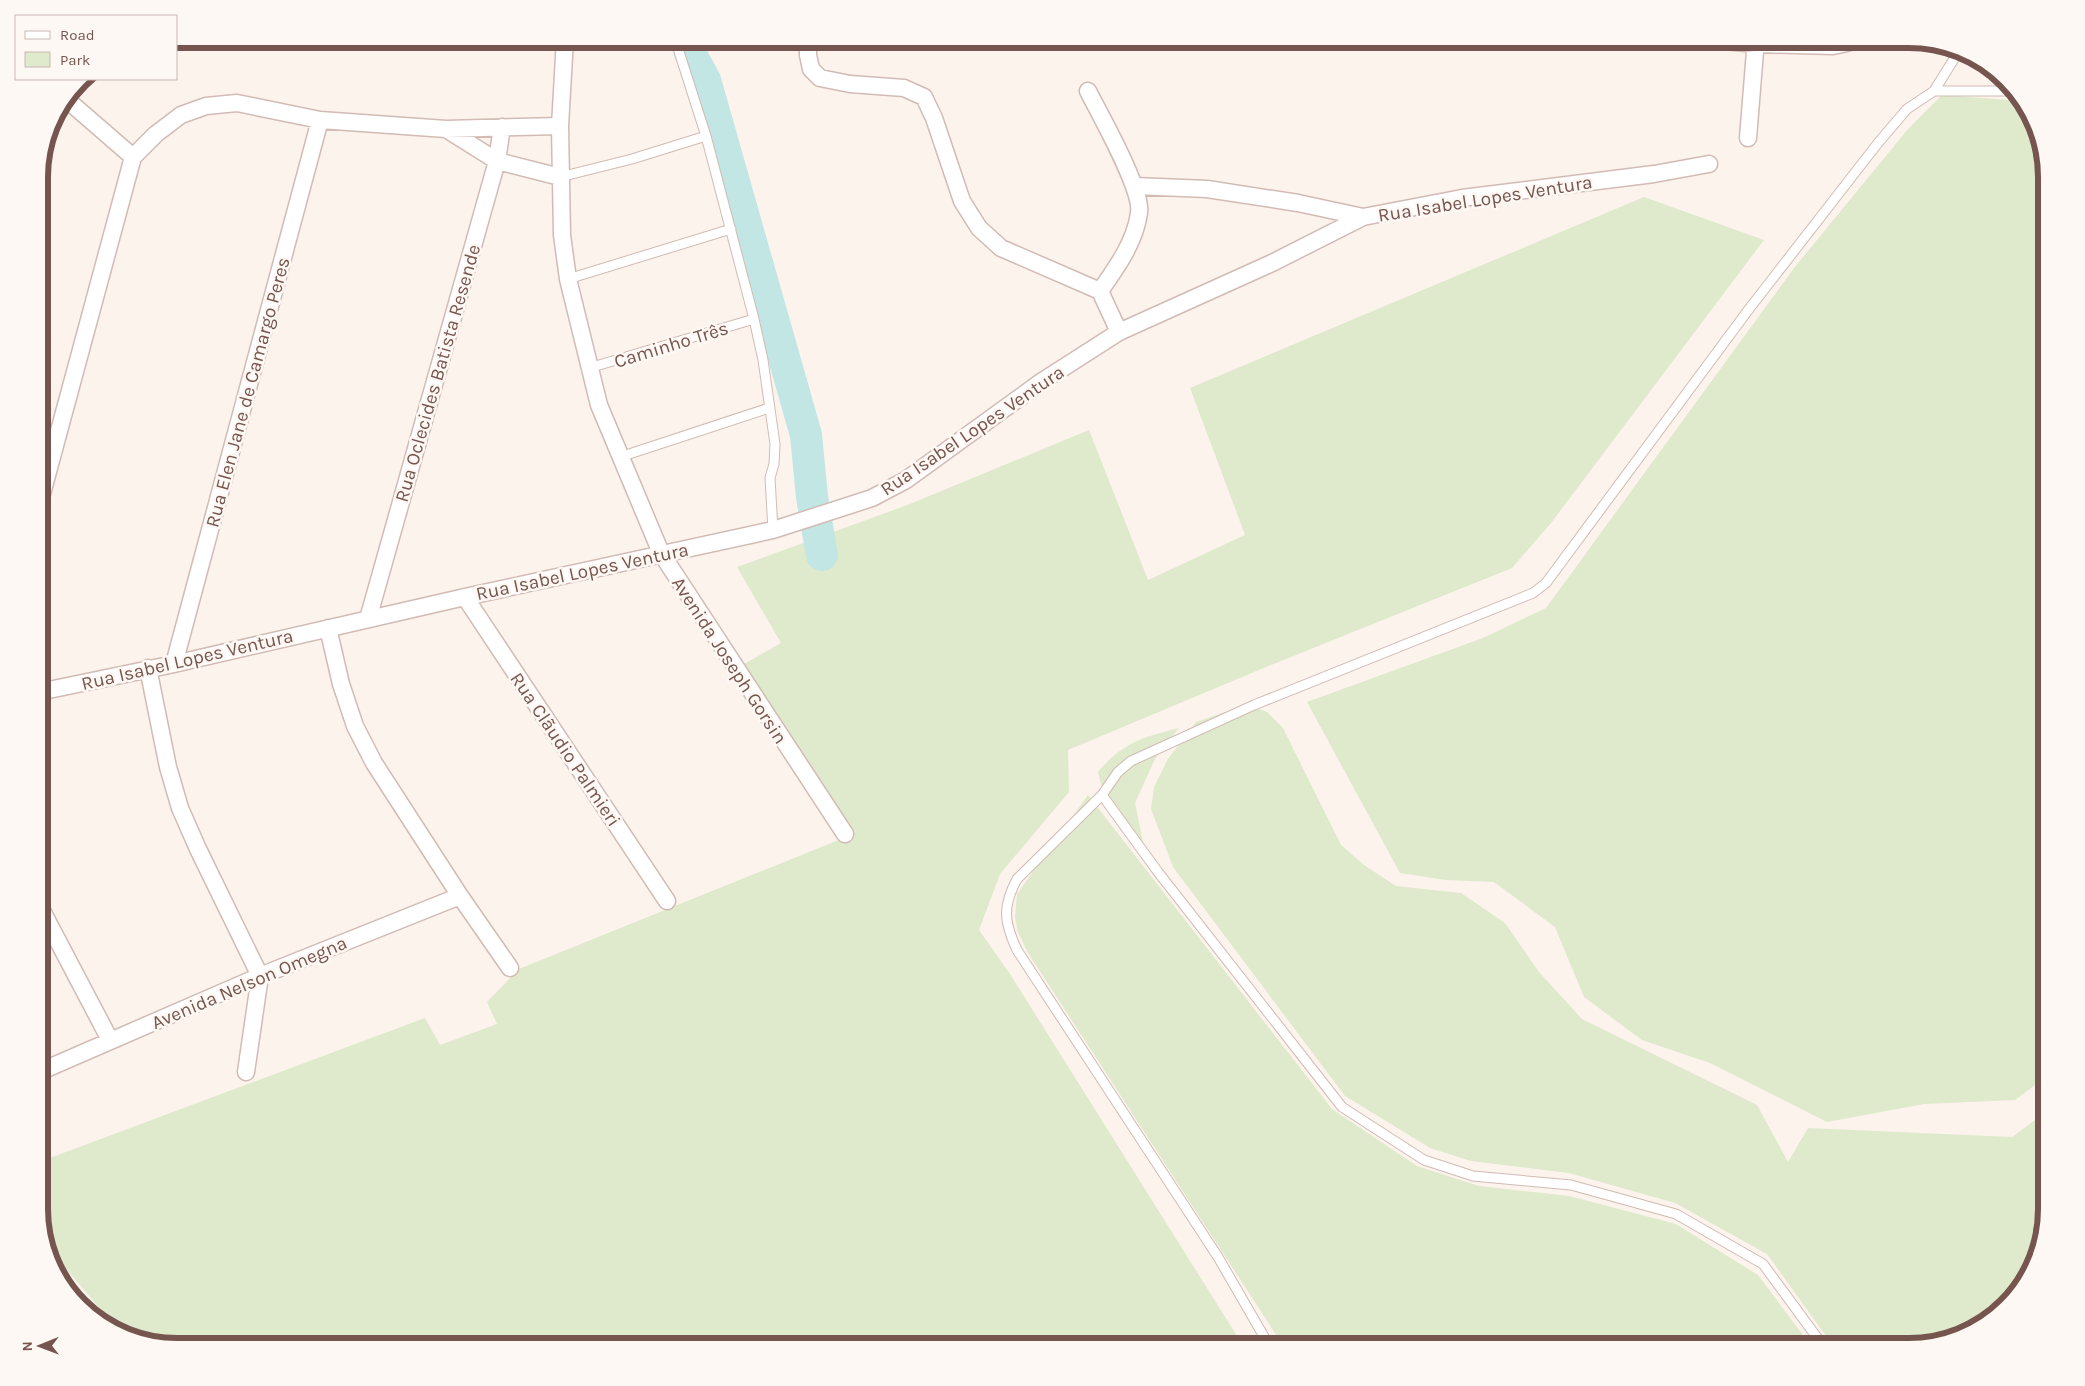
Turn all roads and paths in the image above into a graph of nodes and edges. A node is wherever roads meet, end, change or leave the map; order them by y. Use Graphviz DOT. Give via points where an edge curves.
graph roads {
  1 [pos="565,48"];
  2 [pos="677,48"];
  3 [pos="808,48"];
  4 [pos="1755,48"];
  5 [pos="1955,57"];
  6 [pos="1934,90"];
  7 [pos="1088,91"];
  8 [pos="2005,91"];
  9 [pos="71,103"];
  10 [pos="320,120"];
  11 [pos="560,126"];
  12 [pos="502,127"];
  13 [pos="446,129"];
  14 [pos="706,136"];
  15 [pos="1748,138"];
  16 [pos="133,157"];
  17 [pos="497,161"];
  18 [pos="1709,164"];
  19 [pos="560,176"];
  20 [pos="1135,186"];
  21 [pos="1364,217"];
  22 [pos="731,229"];
  23 [pos="568,279"];
  24 [pos="1100,291"];
  25 [pos="754,319"];
  26 [pos="1119,332"];
  27 [pos="589,368"];
  28 [pos="769,408"];
  29 [pos="620,457"];
  30 [pos="48,472"];
  31 [pos="773,530"];
  32 [pos="661,554"];
  33 [pos="465,597"];
  34 [pos="368,619"];
  35 [pos="328,628"];
  36 [pos="174,664"];
  37 [pos="148,668"];
  38 [pos="48,690"];
  39 [pos="1102,795"];
  40 [pos="845,834"];
  41 [pos="460,896"];
  42 [pos="667,901"];
  43 [pos="48,922"];
  44 [pos="510,968"];
  45 [pos="260,976"];
  46 [pos="110,1040"];
  47 [pos="48,1068"];
  48 [pos="246,1072"];
  49 [pos="1265,1338"];
  50 [pos="1817,1338"];
  1 -- 11 [label="street, Avenida Joseph Gorsin"];
  2 -- 14 [label="lane"];
  3 -- 24 [label="street" via="811,69 820,78 904,88 924,98 962,201 979,228 1001,248"];
  4 -- 15 [label="street"];
  5 -- 6 [label="lane"];
  6 -- 8 [label="lane"];
  6 -- 39 [label="lane" via="1907,108 1878,143 1749,309 1546,583 1533,593 1254,705 1131,761 1118,772"];
  7 -- 20 [label="street"];
  9 -- 16 [label="street"];
  10 -- 13 [label="street"];
  10 -- 16 [label="street" via="237,103 206,106 181,115"];
  10 -- 36 [label="street, Rua Elen Jane de Camargo Peres"];
  11 -- 12 [label="street"];
  11 -- 19 [label="street, Avenida Joseph Gorsin"];
  12 -- 13 [label="street"];
  12 -- 17 [label="street, Rua Oclecides Batista Resende"];
  13 -- 17 [label="street"];
  14 -- 19 [label="lane" via="632,159"];
  14 -- 22 [label="lane"];
  16 -- 30 [label="street"];
  17 -- 19 [label="street"];
  17 -- 34 [label="street, Rua Oclecides Batista Resende"];
  18 -- 21 [label="street, Rua Isabel Lopes Ventura" via="1462,198"];
  19 -- 23 [label="street, Avenida Joseph Gorsin" via="562,235"];
  20 -- 21 [label="street" via="1207,189"];
  20 -- 24 [label="street" via="1140,211 1134,232 1121,261"];
  21 -- 26 [label="street, Rua Isabel Lopes Ventura" via="1272,263"];
  22 -- 23 [label="lane"];
  22 -- 25 [label="lane"];
  23 -- 27 [label="street, Avenida Joseph Gorsin"];
  24 -- 26 [label="street"];
  25 -- 27 [label="lane, Caminho Três"];
  25 -- 28 [label="lane"];
  26 -- 31 [label="street, Rua Isabel Lopes Ventura" via="1041,382 906,480 872,498"];
  27 -- 29 [label="street, Avenida Joseph Gorsin" via="599,405"];
  28 -- 29 [label="lane"];
  28 -- 31 [label="lane" via="775,444 770,478"];
  29 -- 32 [label="street, Avenida Joseph Gorsin"];
  31 -- 32 [label="street, Rua Isabel Lopes Ventura"];
  32 -- 33 [label="street, Rua Isabel Lopes Ventura"];
  32 -- 40 [label="street, Avenida Joseph Gorsin"];
  33 -- 34 [label="street, Rua Isabel Lopes Ventura"];
  33 -- 42 [label="street, Rua Clãudio Palmieri"];
  34 -- 35 [label="street, Rua Isabel Lopes Ventura"];
  35 -- 36 [label="street, Rua Isabel Lopes Ventura"];
  35 -- 41 [label="street" via="355,726 374,763"];
  36 -- 37 [label="street, Rua Isabel Lopes Ventura"];
  37 -- 38 [label="street, Rua Isabel Lopes Ventura"];
  37 -- 45 [label="street" via="168,767 180,808"];
  39 -- 49 [label="lane" via="1017,879 1008,896 1008,931 1218,1257"];
  39 -- 50 [label="lane" via="1158,872 1342,1106 1424,1160 1440,1166 1473,1176 1571,1185 1676,1214 1763,1264"];
  41 -- 44 [label="street"];
  41 -- 45 [label="street, Avenida Nelson Omegna"];
  43 -- 46 [label="street"];
  45 -- 46 [label="street, Avenida Nelson Omegna"];
  45 -- 48 [label="street"];
  46 -- 47 [label="street, Avenida Nelson Omegna"];
}
